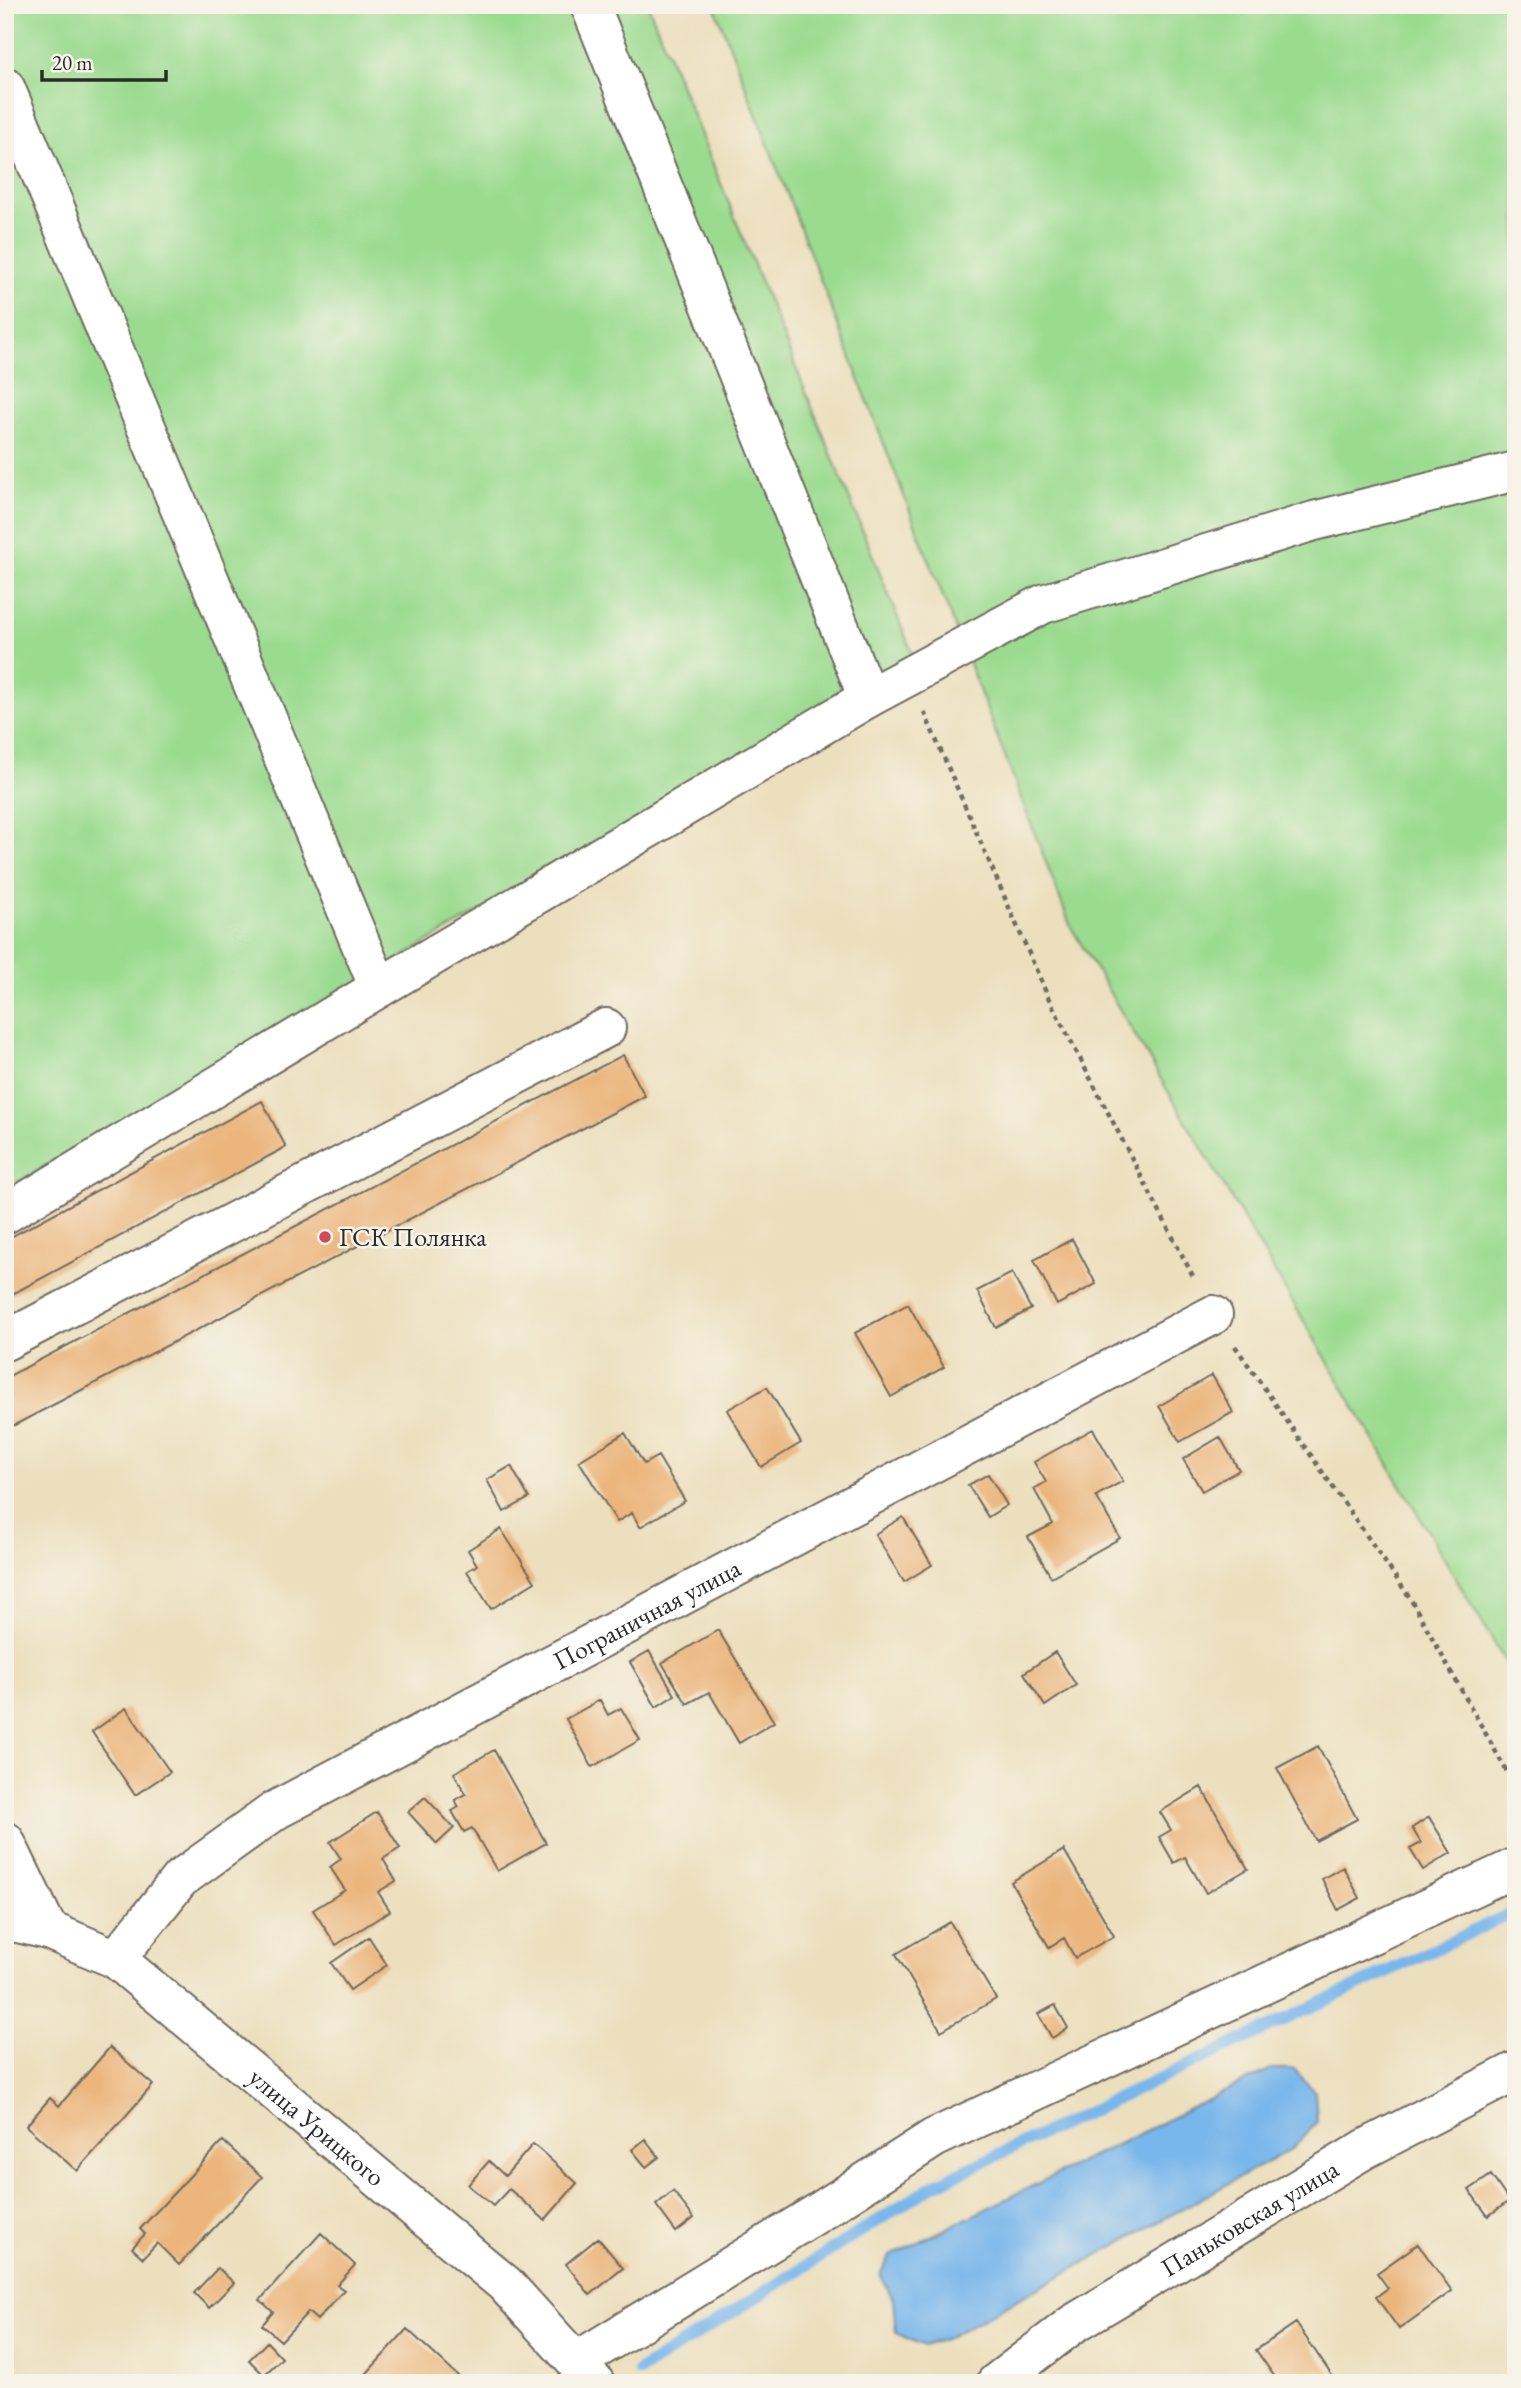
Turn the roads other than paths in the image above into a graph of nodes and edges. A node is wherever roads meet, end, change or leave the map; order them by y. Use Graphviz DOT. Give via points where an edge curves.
graph roads {
  1 [pos="590,5"];
  2 [pos="5,87"];
  3 [pos="1516,471"];
  4 [pos="868,698"];
  5 [pos="379,988"];
  6 [pos="606,1028"];
  7 [pos="5,1214"];
  8 [pos="1213,1315"];
  9 [pos="5,1341"];
  10 [pos="5,1840"];
  11 [pos="1516,1867"];
  12 [pos="5,1920"];
  13 [pos="48,1930"];
  14 [pos="116,1959"];
  15 [pos="1516,2071"];
  16 [pos="586,2372"];
  17 [pos="996,2383"];
  1 -- 4 [label="street"];
  2 -- 5 [label="street"];
  3 -- 4 [label="street" via="1314,521 1043,604"];
  4 -- 5 [label="street"];
  5 -- 7 [label="street"];
  6 -- 9 [label="street"];
  8 -- 14 [label="street, Пограничная улица" via="276,1810 180,1879"];
  10 -- 13 [label="street"];
  11 -- 16 [label="street" via="934,2138"];
  12 -- 13 [label="street, улица Урицкого"];
  13 -- 14 [label="street, улица Урицкого"];
  14 -- 16 [label="street, улица Урицкого" via="505,2284"];
  15 -- 17 [label="street, Паньковская улица" via="1353,2156 1073,2324"];
}
